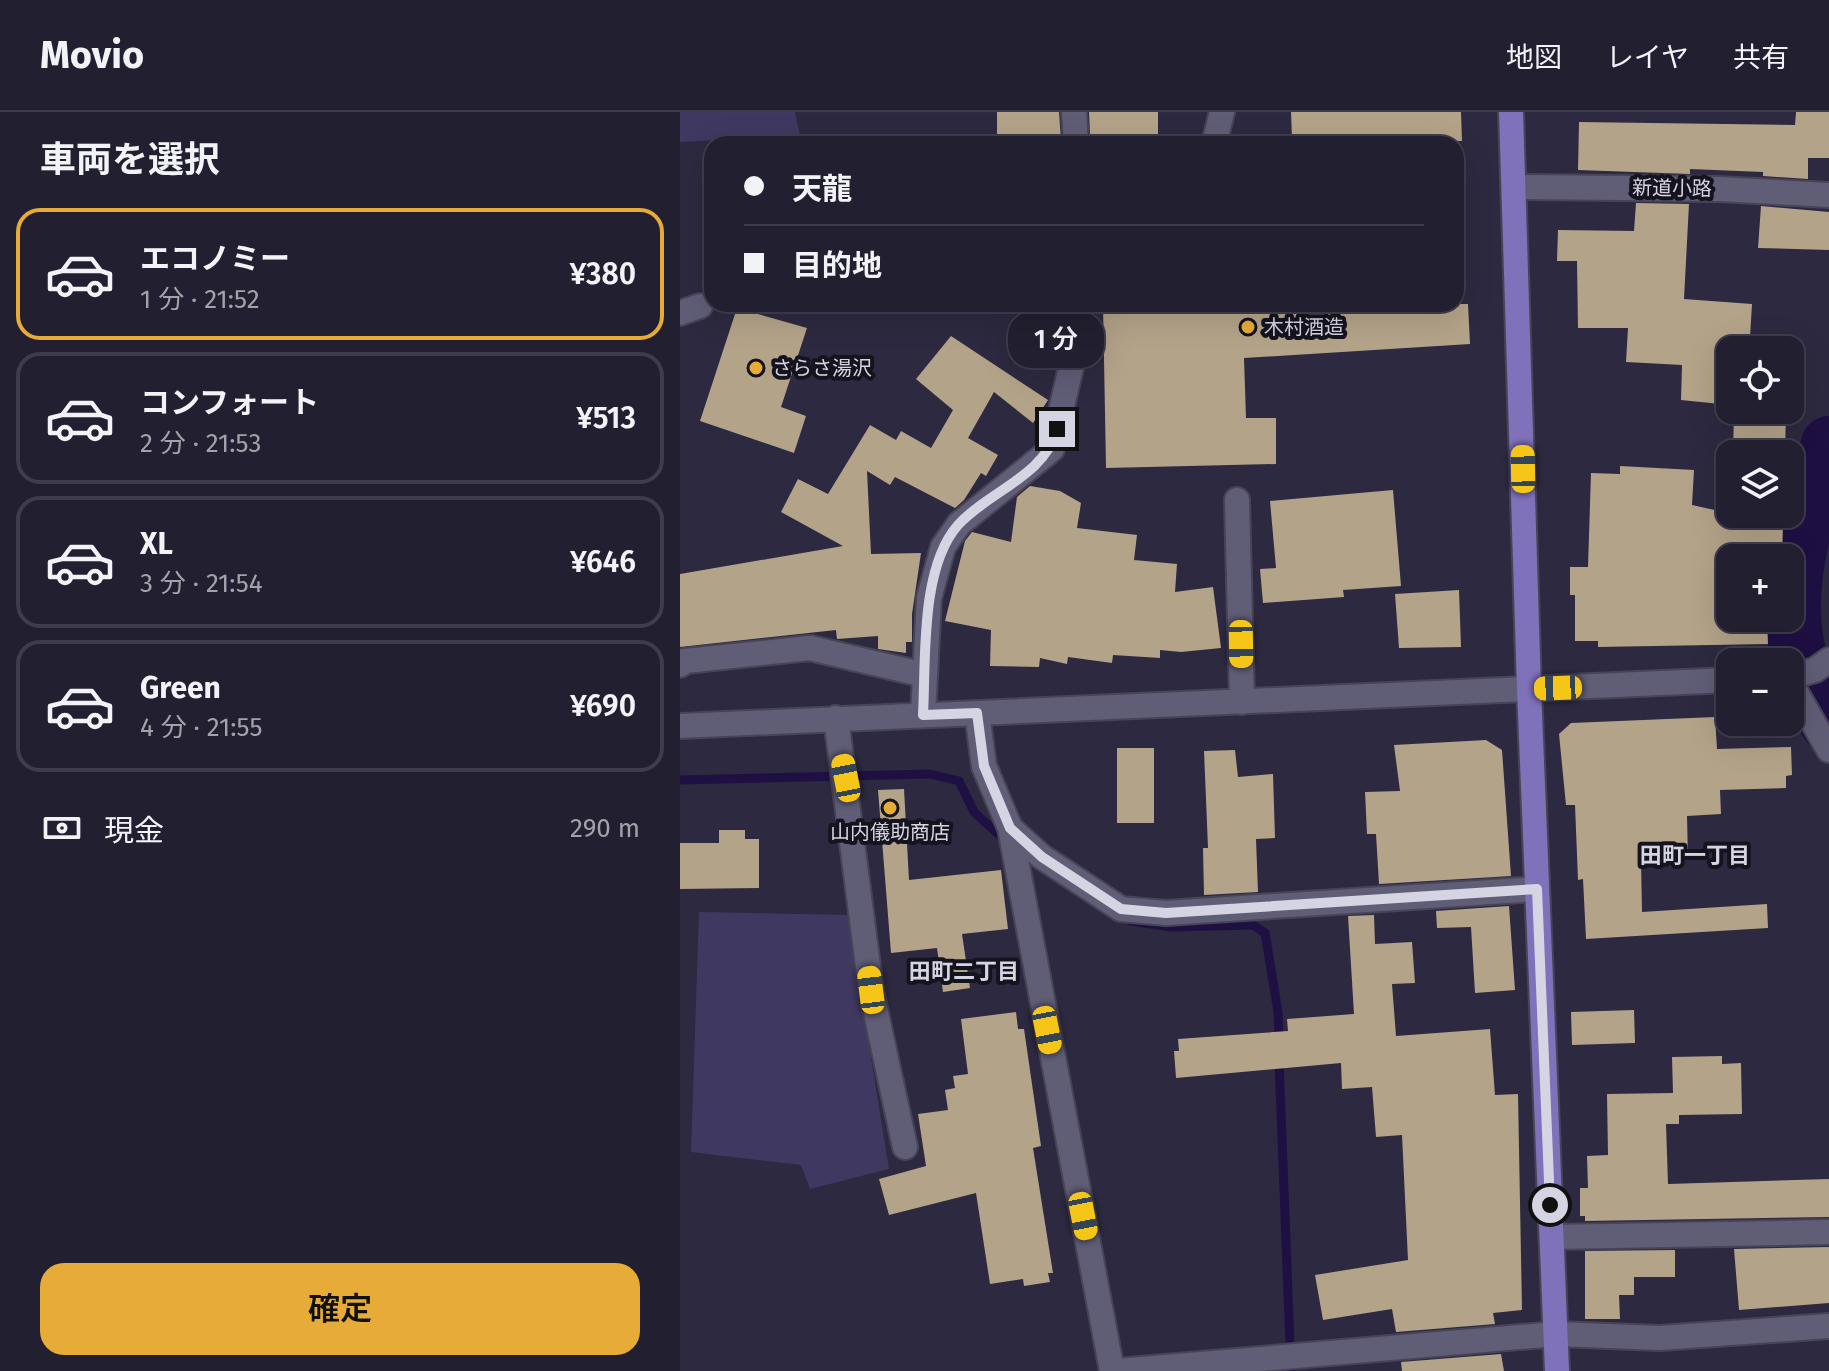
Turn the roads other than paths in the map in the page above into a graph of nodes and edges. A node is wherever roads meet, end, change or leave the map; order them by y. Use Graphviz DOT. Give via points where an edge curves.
graph roads {
  1 [pos="1074,112"];
  2 [pos="1222,112"];
  3 [pos="1511,112"];
  4 [pos="1076,136"];
  5 [pos="1216,136"];
  6 [pos="1515,187"];
  7 [pos="1829,195"];
  8 [pos="1074,312"];
  9 [pos="1237,500"];
  10 [pos="680,665"];
  11 [pos="925,675"];
  12 [pos="1716,681"];
  13 [pos="1529,689"];
  14 [pos="1242,702"];
  15 [pos="1804,704"];
  16 [pos="977,713"];
  17 [pos="923,715"];
  18 [pos="836,718"];
  19 [pos="680,726"];
  20 [pos="1829,750"];
  21 [pos="1010,828"];
  22 [pos="1537,889"];
  23 [pos="905,1147"];
  24 [pos="1829,1232"];
  25 [pos="1552,1237"];
  26 [pos="1829,1326"];
  27 [pos="1556,1334"];
  28 [pos="1114,1371"];
  29 [pos="1557,1371"];
  1 -- 4 [label="street"];
  2 -- 5 [label="street"];
  3 -- 6 [label="main road"];
  6 -- 7 [label="street, 新道小路"];
  6 -- 13 [label="main road"];
  8 -- 11 [label="street" via="1073,359 1052,449 959,524 943,547 929,598"];
  9 -- 14 [label="street"];
  10 -- 11 [label="street" via="810,648"];
  11 -- 17 [label="street"];
  12 -- 13 [label="street"];
  13 -- 14 [label="street"];
  13 -- 22 [label="main road"];
  14 -- 16 [label="street"];
  15 -- 20 [label="street"];
  16 -- 17 [label="street"];
  16 -- 21 [label="street" via="984,766"];
  17 -- 18 [label="street"];
  18 -- 19 [label="street"];
  18 -- 23 [label="street" via="871,990"];
  21 -- 22 [label="street" via="1042,857 1121,909 1166,913"];
  21 -- 28 [label="street"];
  22 -- 25 [label="main road"];
  24 -- 25 [label="street"];
  25 -- 27 [label="main road"];
  26 -- 27 [label="street" via="1660,1338"];
  27 -- 28 [label="street"];
  27 -- 29 [label="main road"];
}
